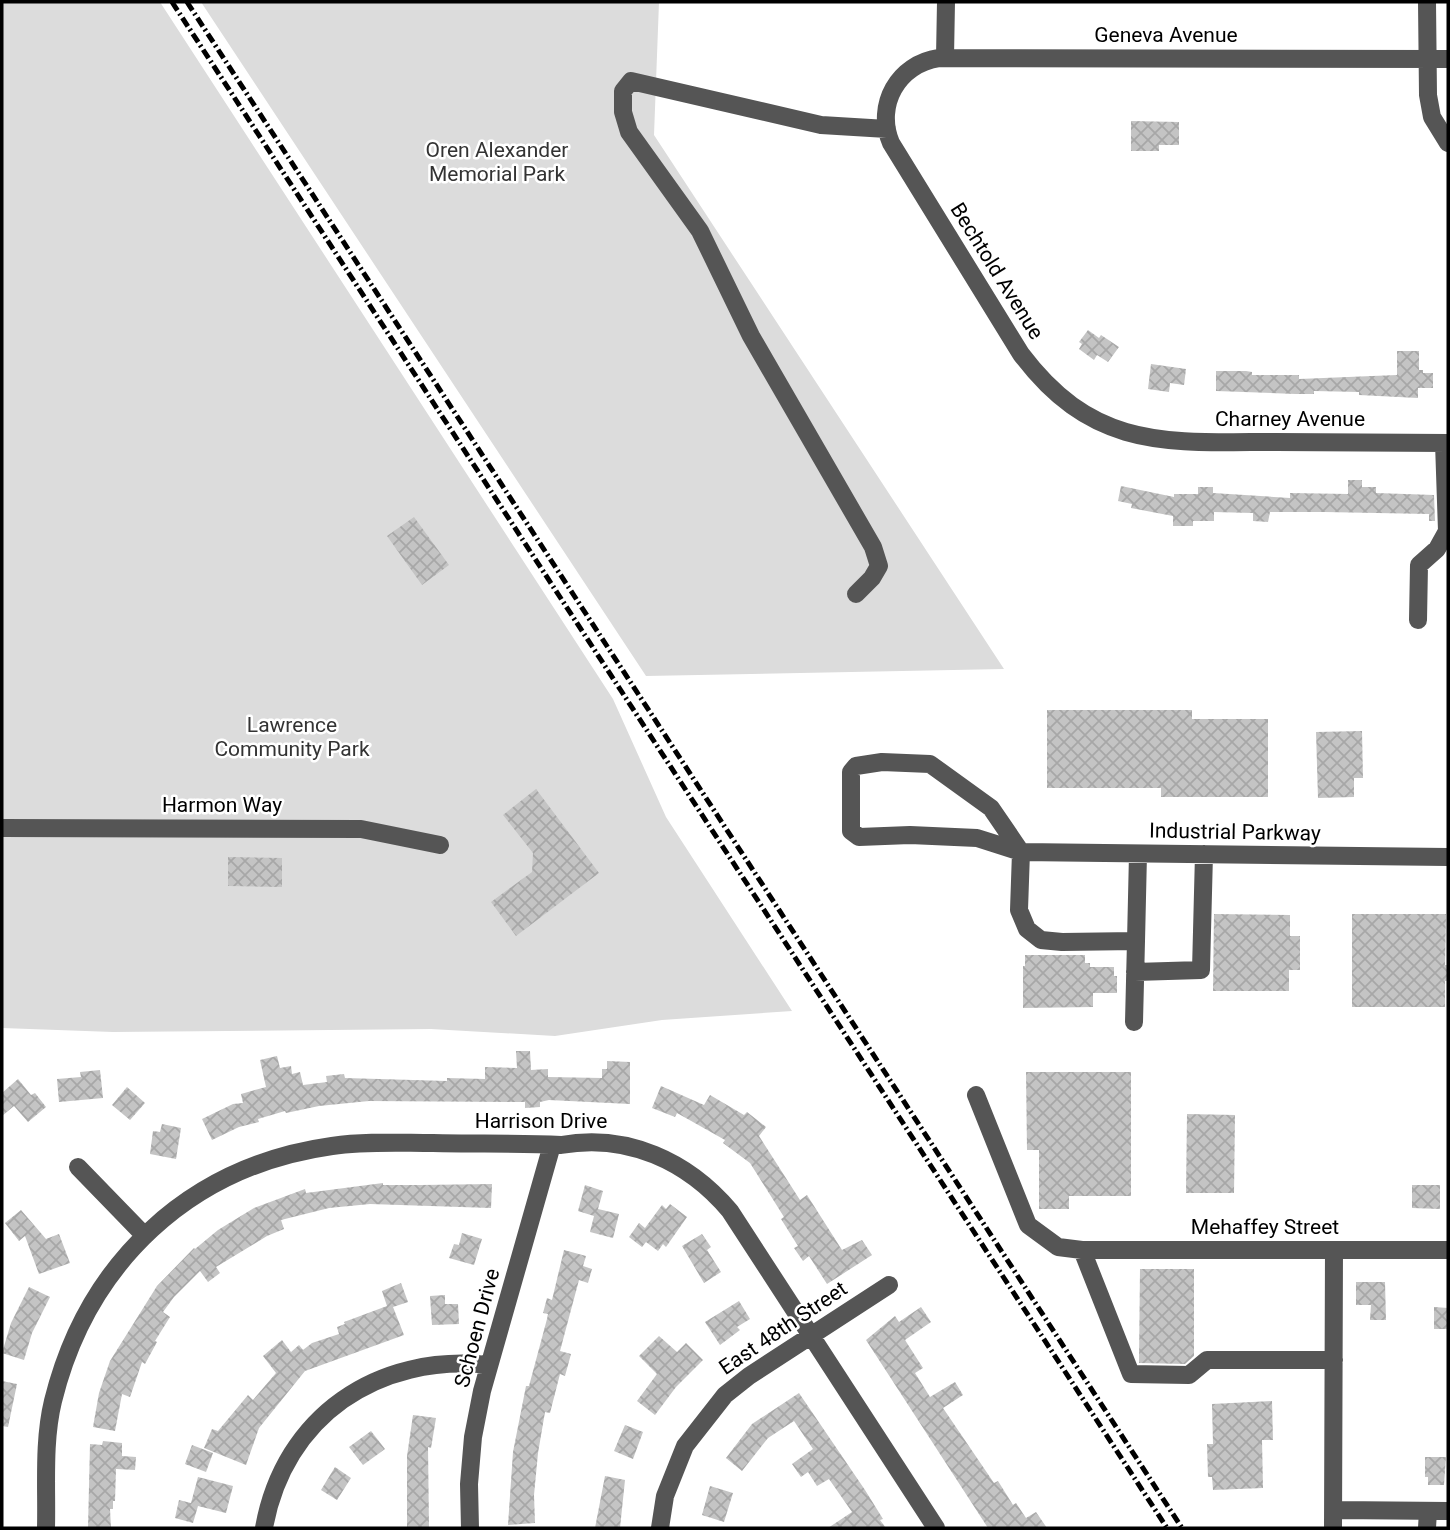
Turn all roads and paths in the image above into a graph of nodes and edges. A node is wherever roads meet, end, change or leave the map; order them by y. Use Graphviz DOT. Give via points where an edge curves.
graph roads {
  1 [pos="946,2"];
  2 [pos="1427,2"];
  3 [pos="945,57"];
  4 [pos="1448,59"];
  5 [pos="1426,60"];
  6 [pos="887,129"];
  7 [pos="1448,143"];
  8 [pos="1133,434"];
  9 [pos="1446,443"];
  10 [pos="856,594"];
  11 [pos="1418,620"];
  12 [pos="2,828"];
  13 [pos="440,845"];
  14 [pos="1021,852"];
  15 [pos="1138,853"];
  16 [pos="1204,854"];
  17 [pos="1448,857"];
  18 [pos="1136,941"];
  19 [pos="1135,972"];
  20 [pos="1134,1022"];
  21 [pos="976,1095"];
  22 [pos="552,1145"];
  23 [pos="78,1167"];
  24 [pos="145,1235"];
  25 [pos="1082,1250"];
  26 [pos="1334,1250"];
  27 [pos="1448,1250"];
  28 [pos="889,1284"];
  29 [pos="811,1336"];
  30 [pos="1334,1360"];
  31 [pos="489,1364"];
  32 [pos="1335,1510"];
  33 [pos="1448,1511"];
  34 [pos="1427,1519"];
  35 [pos="46,1528"];
  36 [pos="264,1528"];
  37 [pos="470,1528"];
  38 [pos="660,1528"];
  39 [pos="936,1528"];
  40 [pos="1333,1528"];
  1 -- 3 [label="street"];
  2 -- 5 [label="street"];
  3 -- 5 [label="street, Geneva Avenue"];
  3 -- 6 [label="street, Geneva Avenue" via="921,62 905,72 885,111"];
  4 -- 5 [label="street, Geneva Avenue"];
  5 -- 7 [label="street" via="1432,117"];
  6 -- 8 [label="street, Bechtold Avenue" via="891,143 1036,373 1085,414"];
  6 -- 10 [label="street" via="821,125 631,81 623,91 629,132 699,231 751,336 873,547 879,566"];
  8 -- 9 [label="street, Charney Avenue" via="1174,442"];
  9 -- 11 [label="street" via="1447,531 1437,549 1419,565"];
  12 -- 13 [label="street, Harmon Way" via="361,829"];
  14 -- 14 [label="street, Industrial Parkway" via="991,808 930,764 882,762 856,766 851,772 851,831 859,837 977,838"];
  14 -- 15 [label="street, Industrial Parkway"];
  14 -- 18 [label="street" via="1018,910 1027,929 1041,940"];
  15 -- 16 [label="street, Industrial Parkway"];
  15 -- 18 [label="street"];
  16 -- 17 [label="street, Industrial Parkway"];
  16 -- 19 [label="street" via="1201,970"];
  18 -- 19 [label="street"];
  19 -- 20 [label="street"];
  21 -- 25 [label="street, Mehaffey Street" via="1028,1225 1058,1247"];
  22 -- 24 [label="street, Harrison Drive" via="372,1143 310,1150 221,1181 174,1210"];
  22 -- 29 [label="street, Harrison Drive" via="617,1144 656,1154 684,1169 730,1211"];
  22 -- 31 [label="street, Schoen Drive"];
  23 -- 24 [label="street"];
  24 -- 35 [label="street, Harrison Drive" via="100,1288 65,1358 48,1434"];
  25 -- 26 [label="street, Mehaffey Street"];
  25 -- 30 [label="street" via="1132,1374 1189,1376 1207,1360"];
  26 -- 27 [label="street, Mehaffey Street"];
  26 -- 30 [label="street"];
  28 -- 29 [label="street, East 48th Street"];
  29 -- 38 [label="street, East 48th Street" via="749,1376 712,1409 676,1466"];
  29 -- 39 [label="street, Harrison Drive"];
  30 -- 32 [label="street"];
  31 -- 36 [label="street" via="419,1366 382,1377 349,1396 318,1420 294,1450 270,1500"];
  31 -- 37 [label="street, Schoen Drive" via="473,1437"];
  32 -- 34 [label="street"];
  32 -- 40 [label="street"];
  33 -- 34 [label="street"];
}
